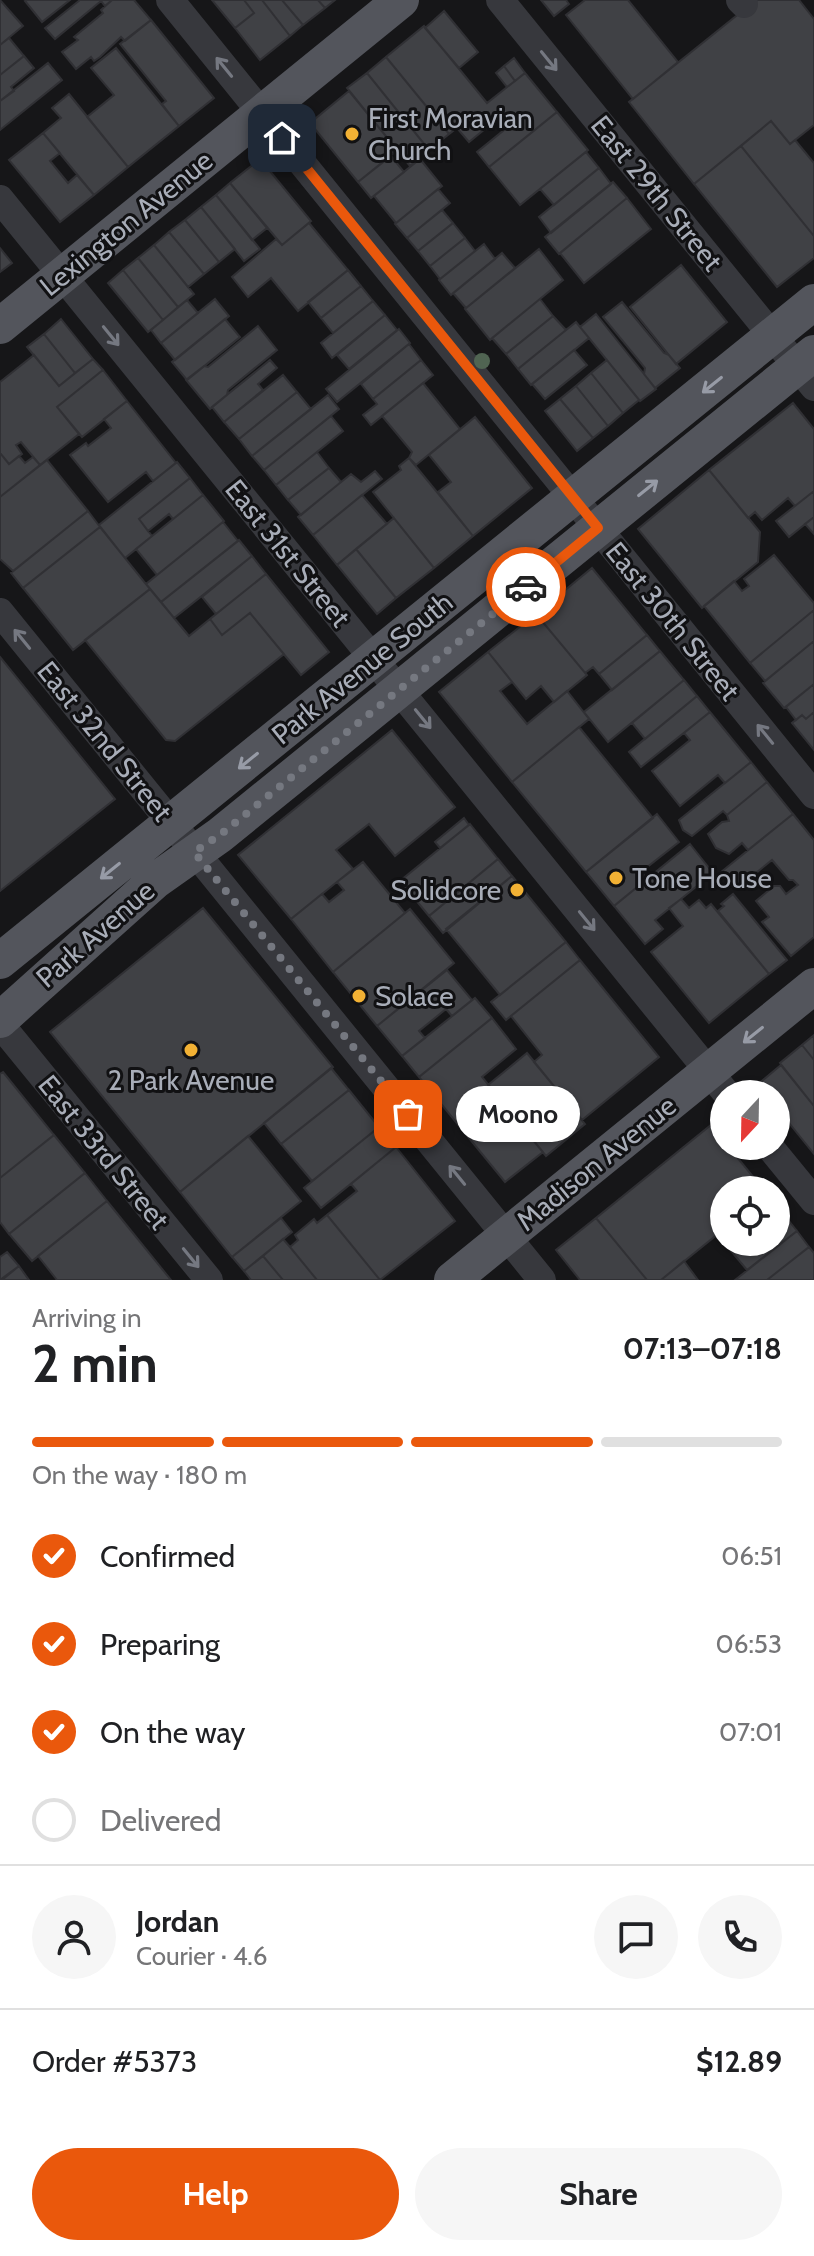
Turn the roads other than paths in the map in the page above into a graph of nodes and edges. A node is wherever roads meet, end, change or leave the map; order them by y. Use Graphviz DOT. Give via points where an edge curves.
graph roads {
  1 [pos="170,0"];
  2 [pos="401,0"];
  3 [pos="500,0"];
  4 [pos="261,113"];
  5 [pos="0,199"];
  6 [pos="62,275"];
  7 [pos="814,302"];
  8 [pos="0,326"];
  9 [pos="772,336"];
  10 [pos="809,369"];
  11 [pos="572,498"];
  12 [pos="598,528"];
  13 [pos="0,612"];
  14 [pos="374,659"];
  15 [pos="399,690"];
  16 [pos="814,795"];
  17 [pos="171,822"];
  18 [pos="194,852"];
  19 [pos="0,961"];
  20 [pos="814,986"];
  21 [pos="0,1022"];
  22 [pos="716,1080"];
  23 [pos="721,1080"];
  24 [pos="710,1089"];
  25 [pos="780,1160"];
  26 [pos="814,1201"];
  27 [pos="506,1235"];
  28 [pos="209,1280"];
  29 [pos="452,1280"];
  30 [pos="542,1280"];
  4 -- 1 [label="street, East 30th Street, one-way"];
  2 -- 4 [label="main road, Lexington Avenue"];
  3 -- 9 [label="street, East 29th Street, one-way"];
  4 -- 6 [label="main road, Lexington Avenue"];
  4 -- 11 [label="street, East 30th Street"];
  5 -- 6 [label="street, East 31st Street"];
  6 -- 8 [label="main road, Lexington Avenue"];
  6 -- 14 [label="street, East 31st Street, one-way"];
  7 -- 9 [label="main road, Park Avenue South"];
  9 -- 10 [label="street, East 29th Street"];
  9 -- 11 [label="main road, Park Avenue South, one-way"];
  12 -- 10 [label="main road, Park Avenue South, one-way"];
  11 -- 12 [label="street, East 30th Street"];
  11 -- 14 [label="main road, Park Avenue South"];
  12 -- 15 [label="main road, Park Avenue South"];
  16 -- 12 [label="street, East 30th Street, one-way"];
  17 -- 13 [label="street, East 32nd Street, one-way"];
  14 -- 15 [label="street, East 31st Street"];
  14 -- 17 [label="main road, Park Avenue South, one-way"];
  15 -- 18 [label="main road, Park Avenue South"];
  15 -- 22 [label="street, East 31st Street, one-way"];
  17 -- 18 [label="street, East 32nd Street"];
  17 -- 19 [label="main road, Park Avenue, one-way"];
  18 -- 21 [label="main road, Park Avenue" via="126,906"];
  27 -- 18 [label="street, East 32nd Street, one-way"];
  20 -- 23 [label="main road, Madison Avenue, one-way"];
  21 -- 28 [label="street, East 33rd Street, one-way"];
  24 -- 27 [label="main road, Madison Avenue"];
  25 -- 26 [label="street"];
  27 -- 29 [label="main road, Madison Avenue"];
  27 -- 30 [label="street, East 32nd Street"];
}
